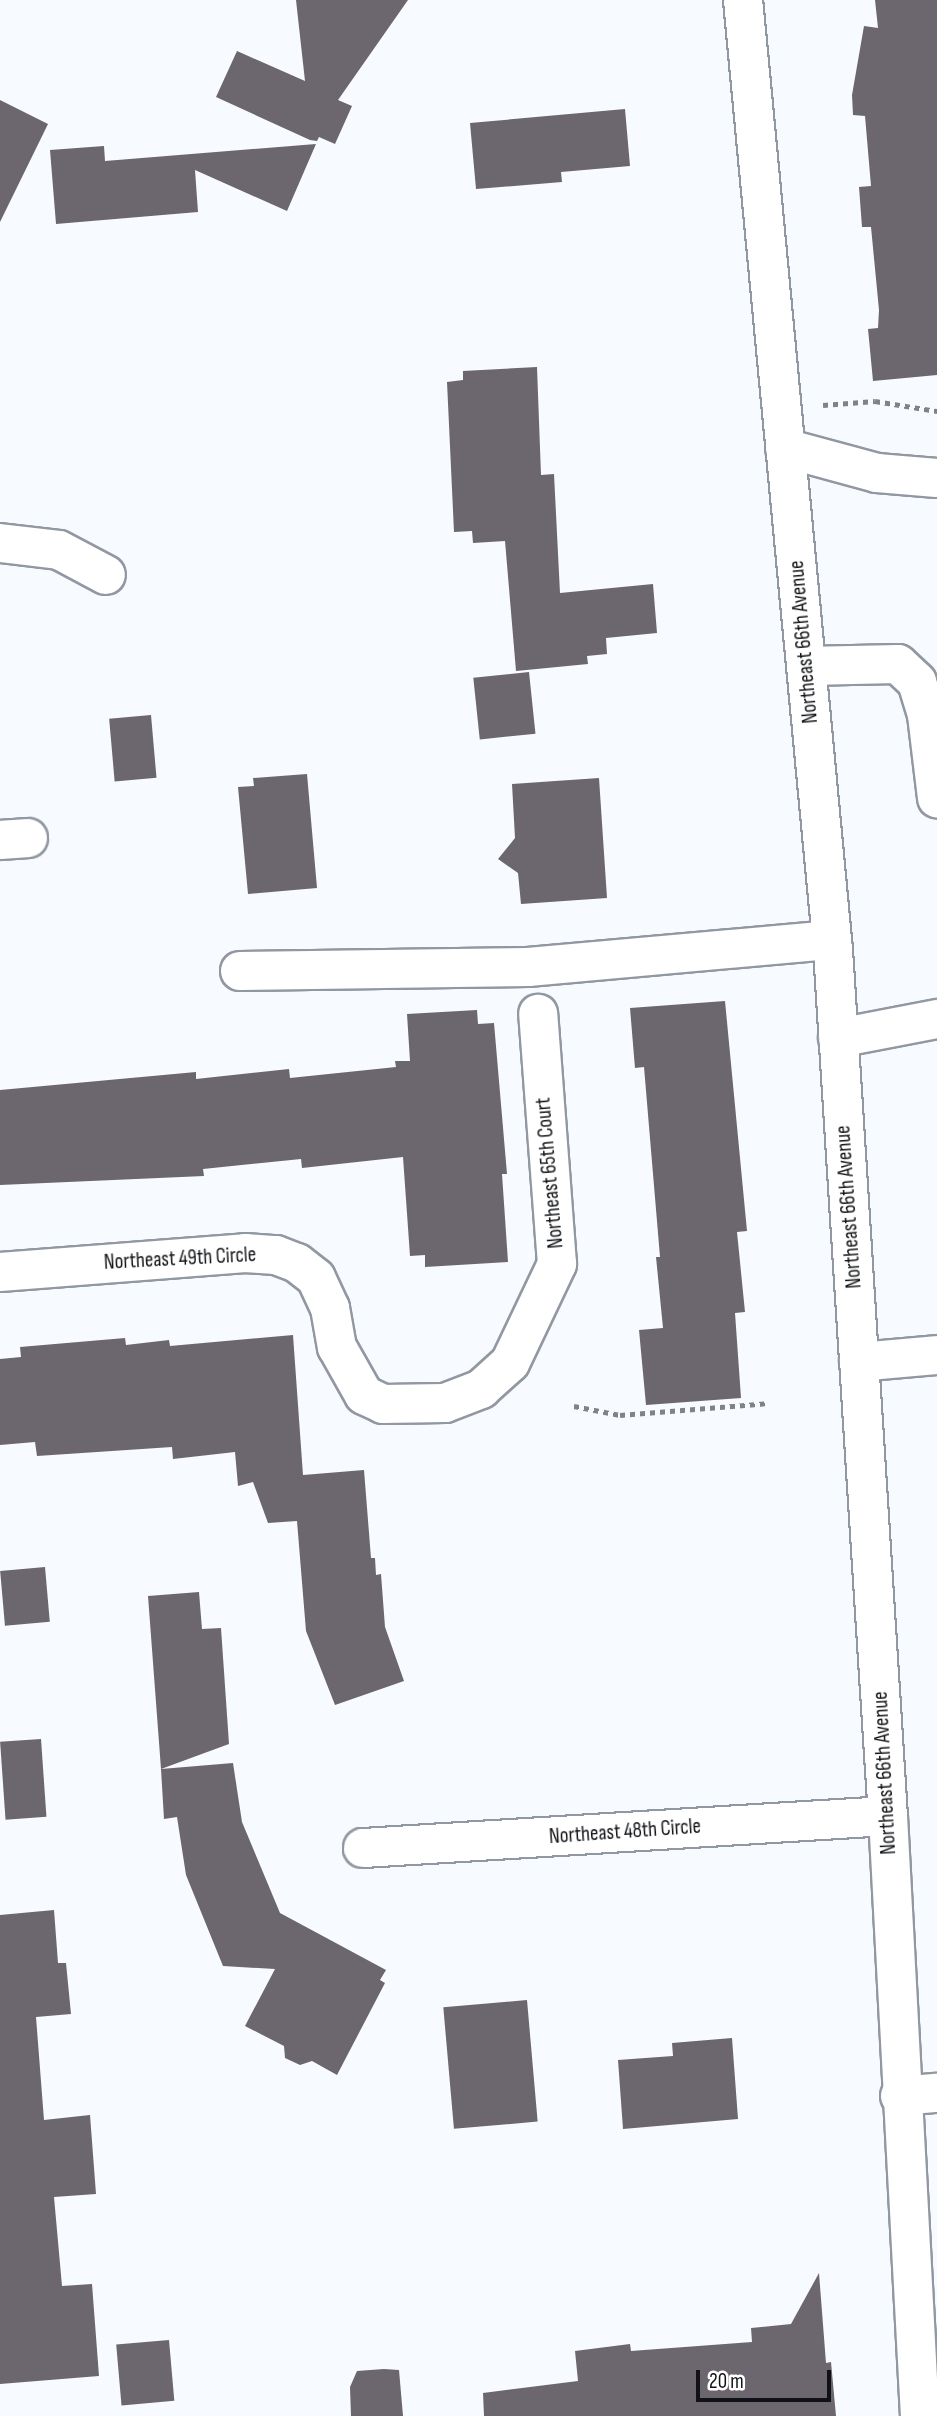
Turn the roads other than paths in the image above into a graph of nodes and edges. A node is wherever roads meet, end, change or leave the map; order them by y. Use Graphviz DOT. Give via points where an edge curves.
graph roads {
  1 [pos="743,0"];
  2 [pos="785,448"];
  3 [pos="937,478"];
  4 [pos="0,543"];
  5 [pos="106,575"];
  6 [pos="806,666"];
  7 [pos="937,798"];
  8 [pos="832,940"];
  9 [pos="240,971"];
  10 [pos="538,1014"];
  11 [pos="936,1020"];
  12 [pos="838,1038"];
  13 [pos="0,1272"];
  14 [pos="937,1356"];
  15 [pos="510,1363"];
  16 [pos="859,1363"];
  17 [pos="888,1816"];
  18 [pos="363,1848"];
  19 [pos="918,2094"];
  20 [pos="927,2362"];
  21 [pos="920,2416"];
  1 -- 2 [label="street, Northeast 66th Avenue"];
  2 -- 3 [label="street" via="877,473"];
  2 -- 6 [label="street, Northeast 66th Avenue"];
  4 -- 5 [label="street" via="59,550"];
  6 -- 7 [label="street" via="898,664 917,682 927,715"];
  6 -- 8 [label="street, Northeast 66th Avenue"];
  8 -- 9 [label="street" via="528,967"];
  8 -- 12 [label="street, Northeast 66th Avenue"];
  10 -- 15 [label="street, Northeast 65th Court" via="557,1264"];
  11 -- 12 [label="street"];
  12 -- 16 [label="street, Northeast 66th Avenue"];
  13 -- 15 [label="street, Northeast 49th Circle" via="245,1253 276,1255 297,1263 316,1279 350,1377 364,1395 383,1404 464,1398 489,1384"];
  14 -- 16 [label="street"];
  16 -- 17 [label="street, Northeast 66th Avenue"];
  17 -- 18 [label="street, Northeast 48th Circle"];
  17 -- 19 [label="street, Northeast 66th Avenue"];
  19 -- 20 [label="street, Northeast 66th Avenue"];
  20 -- 21 [label="street, Northeast 66th Avenue"];
}
